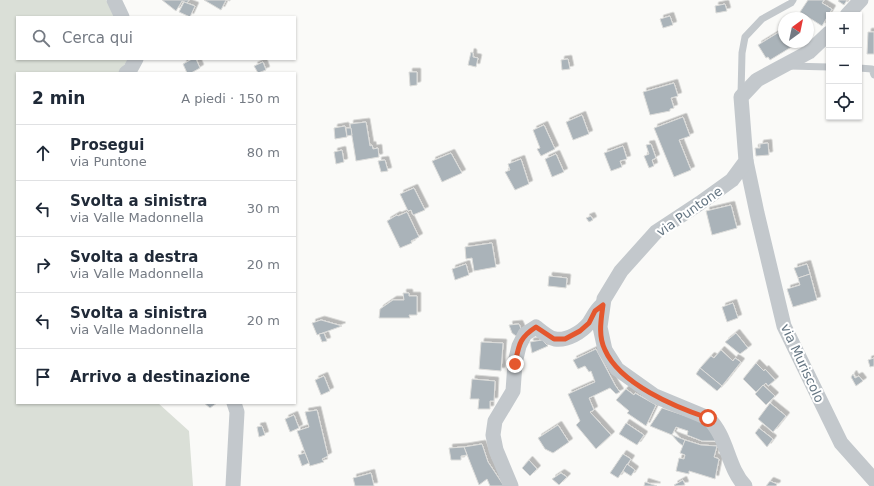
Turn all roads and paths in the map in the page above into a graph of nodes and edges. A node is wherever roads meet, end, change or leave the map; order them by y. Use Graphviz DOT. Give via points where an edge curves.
graph roads {
  1 [pos="114,0"];
  2 [pos="793,0"];
  3 [pos="862,0"];
  4 [pos="850,12"];
  5 [pos="122,16"];
  6 [pos="826,36"];
  7 [pos="135,60"];
  8 [pos="783,66"];
  9 [pos="826,67"];
  10 [pos="862,69"];
  11 [pos="873,71"];
  12 [pos="127,72"];
  13 [pos="741,97"];
  14 [pos="746,160"];
  15 [pos="603,305"];
  16 [pos="234,404"];
  17 [pos="874,480"];
  18 [pos="233,486"];
  19 [pos="511,486"];
  20 [pos="745,486"];
  1 -- 5 [label="street"];
  2 -- 13 [label="lane" via="762,19 745,37"];
  3 -- 4 [label="street"];
  6 -- 8 [label="street" via="809,52"];
  7 -- 12 [label="street"];
  8 -- 9 [label="lane"];
  8 -- 13 [label="street" via="757,80"];
  10 -- 11 [label="lane"];
  13 -- 14 [label="street"];
  14 -- 15 [label="street, via Puntone" via="732,180 656,232 621,271"];
  14 -- 17 [label="street, via Muriscolo" via="784,326 841,443"];
  15 -- 19 [label="street" via="595,311 589,323 565,339 554,339 536,327 525,334 515,364 513,391 495,421 493,435 496,450"];
  15 -- 20 [label="street, via Puntone" via="600,327 605,350 617,368 655,396 708,418 715,424 739,480"];
  16 -- 18 [label="street" via="237,412"];
}
